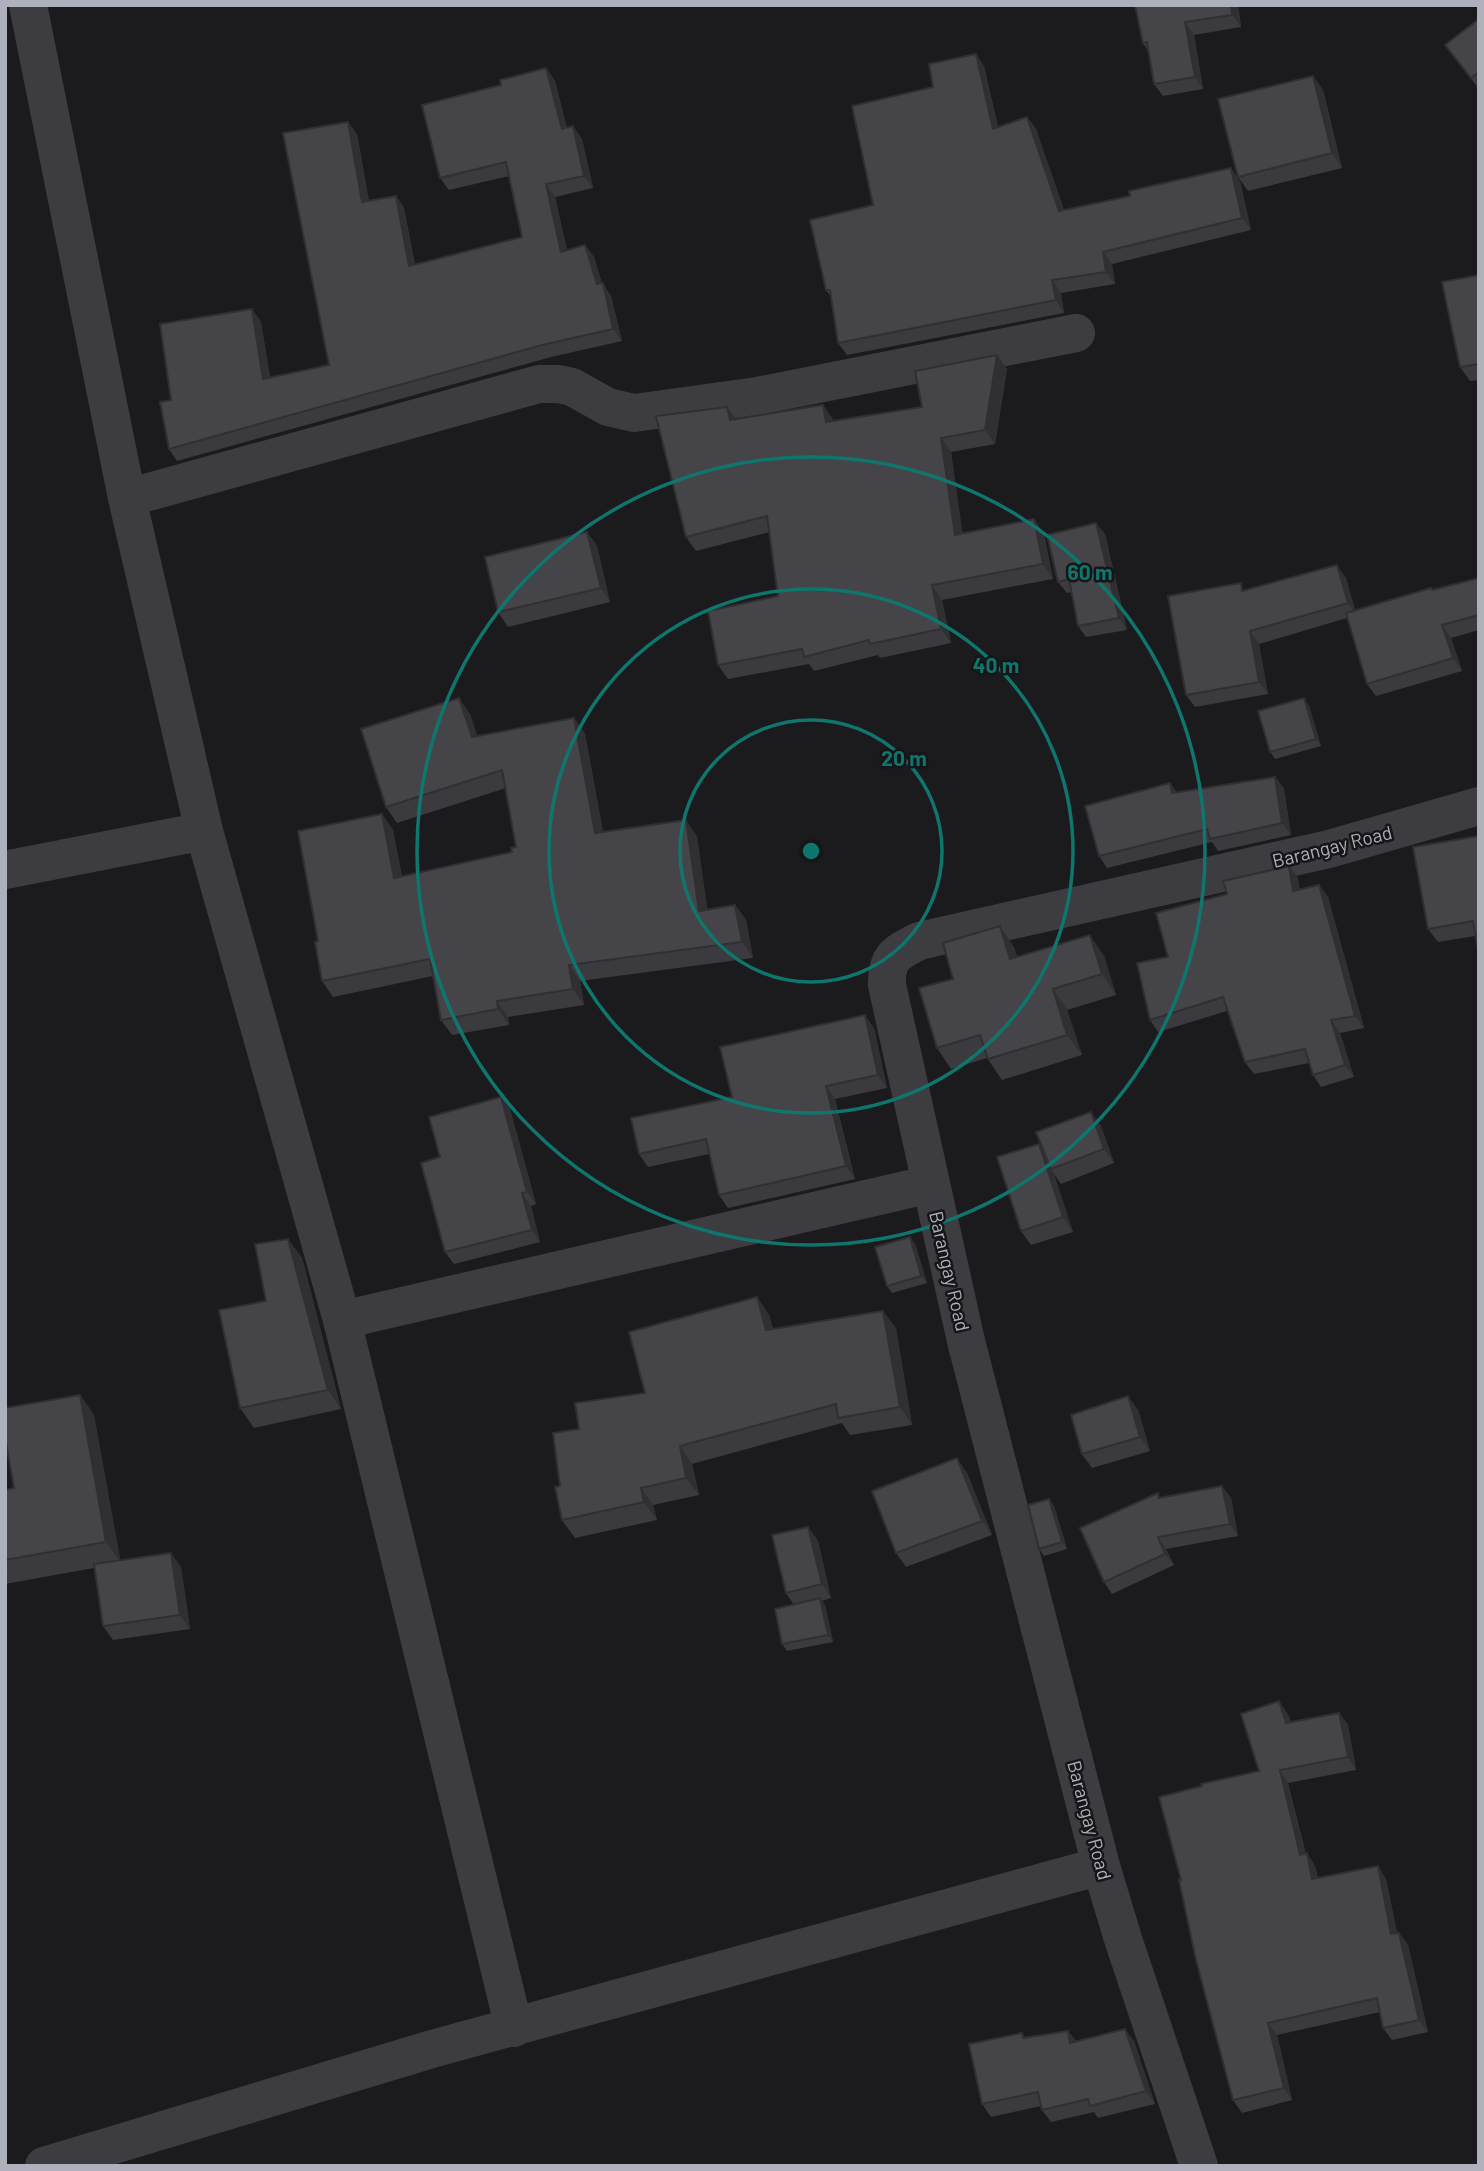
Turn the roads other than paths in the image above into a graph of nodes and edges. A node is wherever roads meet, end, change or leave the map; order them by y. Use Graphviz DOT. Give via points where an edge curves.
graph roads {
  1 [pos="28,5"];
  2 [pos="1076,333"];
  3 [pos="127,498"];
  4 [pos="1479,806"];
  5 [pos="204,831"];
  6 [pos="5,870"];
  7 [pos="931,1184"];
  8 [pos="342,1320"];
  9 [pos="1101,1866"];
  10 [pos="514,2028"];
  11 [pos="44,2166"];
  12 [pos="1199,2166"];
  1 -- 3 [label="street"];
  2 -- 3 [label="street" via="757,396 634,413 608,407 559,383 539,384"];
  3 -- 5 [label="street"];
  4 -- 7 [label="street, Barangay Road" via="1329,849 919,941 900,951 890,960 887,985"];
  5 -- 6 [label="street"];
  5 -- 8 [label="street"];
  7 -- 8 [label="street"];
  7 -- 9 [label="street, Barangay Road" via="975,1378"];
  8 -- 10 [label="street"];
  9 -- 10 [label="street"];
  9 -- 12 [label="street, Barangay Road"];
  10 -- 11 [label="street"];
}
